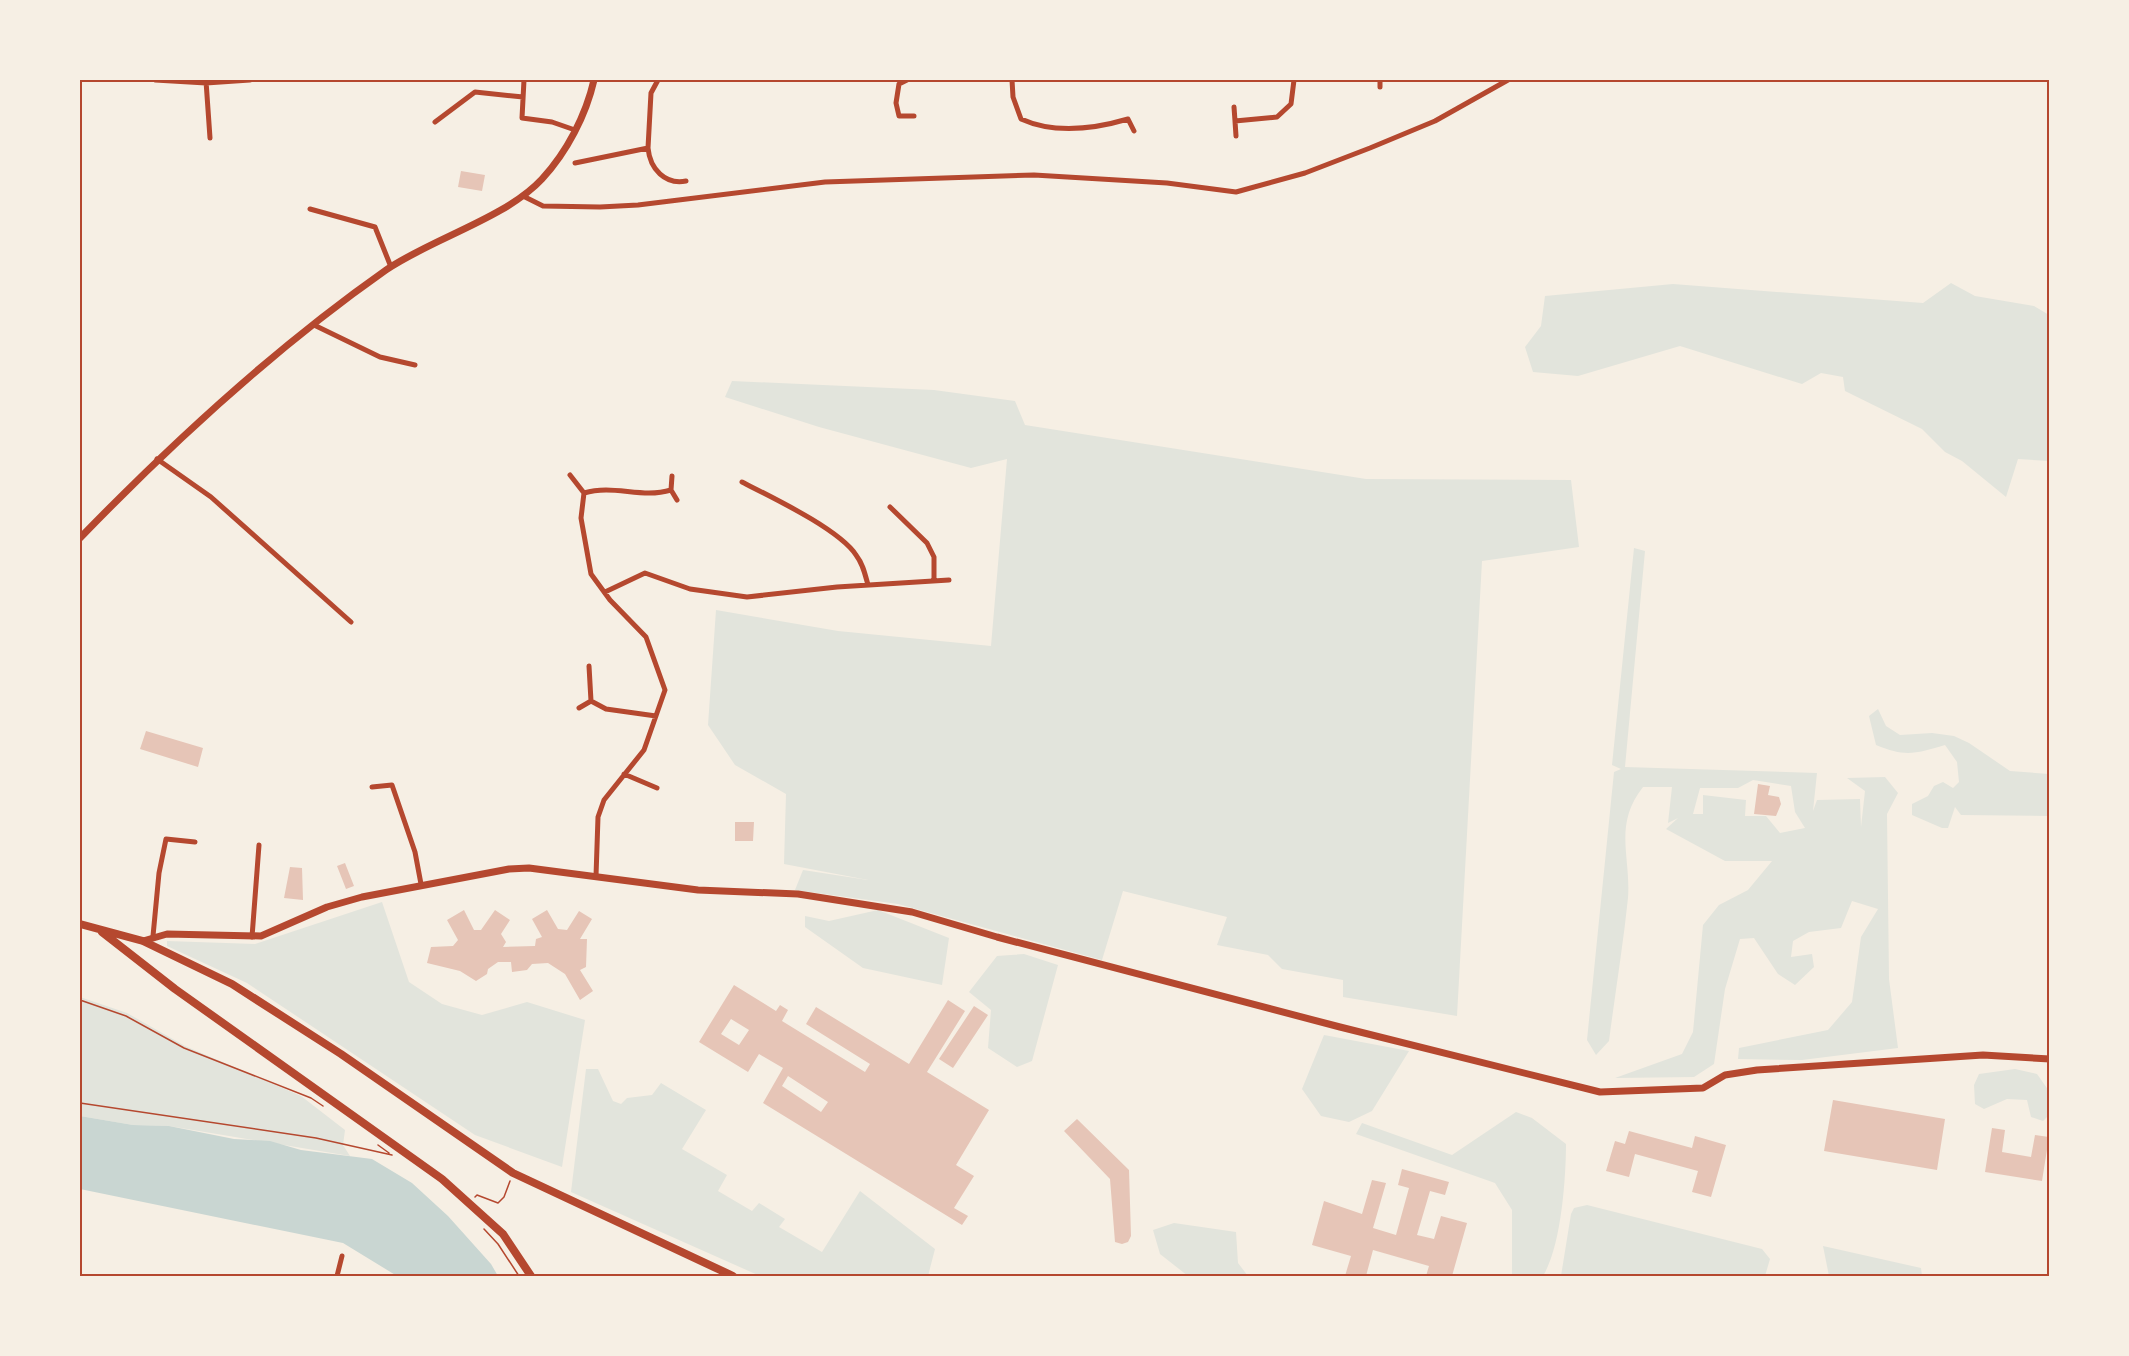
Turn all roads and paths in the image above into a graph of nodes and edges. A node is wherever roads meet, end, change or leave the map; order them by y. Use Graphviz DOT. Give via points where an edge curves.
graph roads {
  1 [pos="155,80"];
  2 [pos="250,80"];
  3 [pos="524,80"];
  4 [pos="594,80"];
  5 [pos="658,80"];
  6 [pos="907,80"];
  7 [pos="1012,80"];
  8 [pos="1294,80"];
  9 [pos="1380,80"];
  10 [pos="1508,80"];
  11 [pos="206,81"];
  12 [pos="1380,87"];
  13 [pos="523,97"];
  14 [pos="1234,107"];
  15 [pos="914,116"];
  16 [pos="1235,121"];
  17 [pos="435,122"];
  18 [pos="575,130"];
  19 [pos="1134,131"];
  20 [pos="1236,136"];
  21 [pos="210,138"];
  22 [pos="648,148"];
  23 [pos="575,163"];
  24 [pos="686,182"];
  25 [pos="523,196"];
  26 [pos="310,209"];
  27 [pos="391,267"];
  28 [pos="314,325"];
  29 [pos="415,365"];
  30 [pos="157,459"];
  31 [pos="570,475"];
  32 [pos="672,476"];
  33 [pos="742,482"];
  34 [pos="671,490"];
  35 [pos="584,493"];
  36 [pos="677,500"];
  37 [pos="890,507"];
  38 [pos="80,538"];
  39 [pos="948,580"];
  40 [pos="934,581"];
  41 [pos="868,585"];
  42 [pos="605,592"];
  43 [pos="351,622"];
  44 [pos="589,666"];
  45 [pos="591,701"];
  46 [pos="579,708"];
  47 [pos="656,716"];
  48 [pos="624,774"];
  49 [pos="372,787"];
  50 [pos="657,788"];
  51 [pos="195,842"];
  52 [pos="259,846"];
  53 [pos="596,876"];
  54 [pos="421,884"];
  55 [pos="80,924"];
  56 [pos="100,931"];
  57 [pos="153,936"];
  58 [pos="252,937"];
  59 [pos="143,941"];
  60 [pos="80,1000"];
  61 [pos="2049,1059"];
  62 [pos="80,1103"];
  63 [pos="325,1107"];
  64 [pos="371,1139"];
  65 [pos="390,1153"];
  66 [pos="397,1157"];
  67 [pos="513,1173"];
  68 [pos="469,1201"];
  69 [pos="478,1222"];
  70 [pos="342,1256"];
  71 [pos="337,1276"];
  72 [pos="519,1276"];
  73 [pos="531,1276"];
  74 [pos="733,1276"];
  1 -- 11 [label="street"];
  2 -- 11 [label="street"];
  3 -- 13 [label="street"];
  4 -- 18 [label="street"];
  5 -- 22 [label="street" via="651,93"];
  6 -- 15 [label="street" via="899,84 896,103 899,116"];
  7 -- 19 [label="street" via="1021,119 1039,127 1098,128 1128,119"];
  8 -- 16 [label="street" via="1294,96 1285,111 1268,119"];
  9 -- 12 [label="street"];
  10 -- 25 [label="street" via="1436,121 1305,173 1236,192 1167,183 1034,175 825,182 600,207 543,206"];
  11 -- 21 [label="street"];
  13 -- 17 [label="street" via="474,92"];
  13 -- 18 [label="street" via="522,118"];
  14 -- 16 [label="street"];
  16 -- 20 [label="street"];
  18 -- 25 [label="street" via="542,179"];
  22 -- 23 [label="street"];
  22 -- 24 [label="street" via="649,159 667,181"];
  25 -- 27 [label="street"];
  26 -- 27 [label="street" via="375,227"];
  27 -- 28 [label="street"];
  28 -- 29 [label="street" via="380,357"];
  28 -- 30 [label="street"];
  30 -- 38 [label="street"];
  30 -- 43 [label="street" via="211,497"];
  31 -- 35 [label="street"];
  32 -- 34 [label="street"];
  33 -- 41 [label="street" via="818,523 855,552"];
  34 -- 35 [label="street" via="654,495 599,488"];
  34 -- 36 [label="street"];
  35 -- 42 [label="street" via="581,518 591,574"];
  37 -- 40 [label="street" via="927,543 934,556"];
  39 -- 40 [label="street"];
  40 -- 41 [label="street"];
  41 -- 42 [label="street" via="747,597 690,589 645,573"];
  42 -- 47 [label="street" via="646,637 665,690"];
  44 -- 45 [label="street"];
  45 -- 46 [label="street"];
  45 -- 47 [label="street" via="606,709"];
  47 -- 48 [label="street" via="644,750"];
  48 -- 50 [label="street"];
  48 -- 53 [label="street" via="604,800 598,818"];
  49 -- 54 [label="street" via="392,785 415,852"];
  51 -- 57 [label="street" via="166,838"];
  52 -- 58 [label="street"];
  53 -- 54 [label="street" via="529,868"];
  53 -- 61 [label="street" via="698,890 798,894 912,912 997,938 1600,1092 1703,1088 1725,1075 1757,1070 1983,1055"];
  54 -- 58 [label="street" via="327,907"];
  55 -- 56 [label="main road"];
  56 -- 59 [label="main road"];
  56 -- 68 [label="main road"];
  57 -- 58 [label="street"];
  57 -- 59 [label="street"];
  59 -- 67 [label="main road" via="232,984"];
  60 -- 63 [label="path" via="126,1016 184,1048"];
  62 -- 65 [label="path" via="316,1138"];
  64 -- 65 [label="path"];
  65 -- 66 [label="path"];
  67 -- 68 [label="path" via="498,1203 477,1195"];
  67 -- 74 [label="main road"];
  68 -- 73 [label="main road" via="503,1234"];
  69 -- 72 [label="path"];
  70 -- 71 [label="street"];
}
